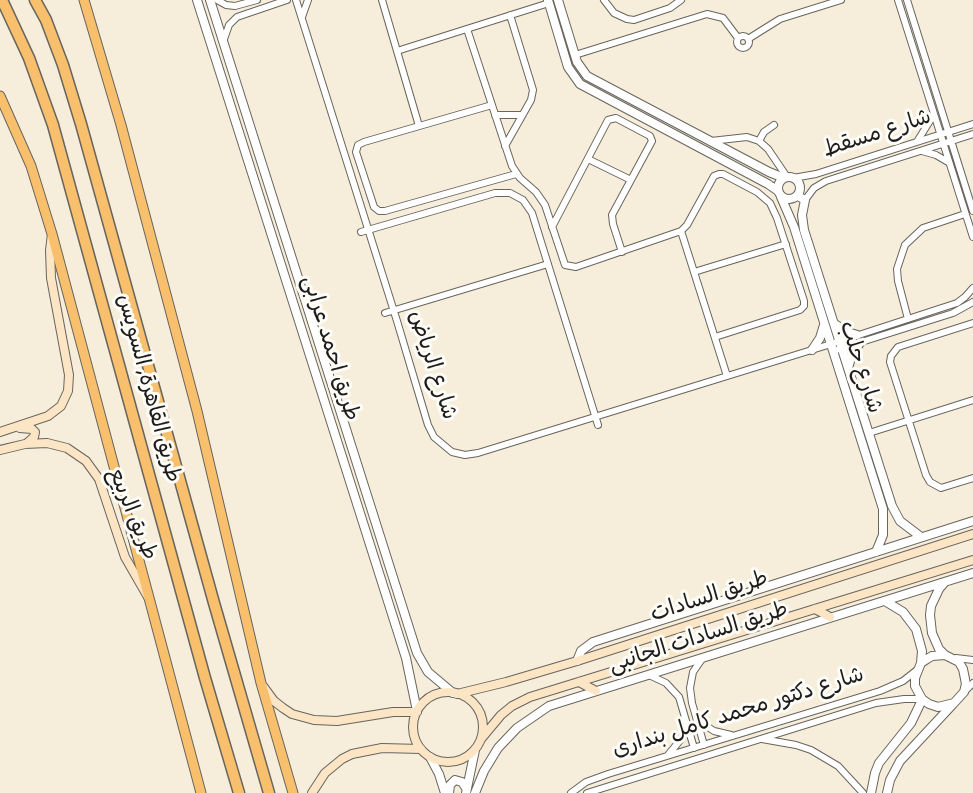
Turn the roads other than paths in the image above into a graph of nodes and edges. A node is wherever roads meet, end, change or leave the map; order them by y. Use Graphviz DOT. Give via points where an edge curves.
graph roads {
  1 [pos="2,0"];
  2 [pos="35,0"];
  3 [pos="84,0"];
  4 [pos="197,0"];
  5 [pos="210,0"];
  6 [pos="217,0"];
  7 [pos="257,0"];
  8 [pos="287,0"];
  9 [pos="296,0"];
  10 [pos="308,0"];
  11 [pos="381,0"];
  12 [pos="558,0"];
  13 [pos="604,0"];
  14 [pos="681,0"];
  15 [pos="842,0"];
  16 [pos="897,0"];
  17 [pos="907,0"];
  18 [pos="549,2"];
  19 [pos="510,15"];
  20 [pos="302,18"];
  21 [pos="467,29"];
  22 [pos="738,38"];
  23 [pos="748,39"];
  24 [pos="223,43"];
  25 [pos="396,51"];
  26 [pos="575,55"];
  27 [pos="0,96"];
  28 [pos="492,105"];
  29 [pos="495,115"];
  30 [pos="522,115"];
  31 [pos="934,115"];
  32 [pos="973,124"];
  33 [pos="774,125"];
  34 [pos="419,126"];
  35 [pos="948,132"];
  36 [pos="973,134"];
  37 [pos="940,135"];
  38 [pos="708,141"];
  39 [pos="759,141"];
  40 [pos="917,142"];
  41 [pos="951,142"];
  42 [pos="943,144"];
  43 [pos="505,146"];
  44 [pos="922,151"];
  45 [pos="588,159"];
  46 [pos="949,163"];
  47 [pos="516,174"];
  48 [pos="788,178"];
  49 [pos="631,180"];
  50 [pos="780,194"];
  51 [pos="801,198"];
  52 [pos="973,211"];
  53 [pos="965,214"];
  54 [pos="552,227"];
  55 [pos="364,231"];
  56 [pos="681,231"];
  57 [pos="52,234"];
  58 [pos="973,237"];
  59 [pos="786,244"];
  60 [pos="622,252"];
  61 [pos="548,264"];
  62 [pos="694,272"];
  63 [pos="302,286"];
  64 [pos="973,288"];
  65 [pos="291,290"];
  66 [pos="973,302"];
  67 [pos="393,311"];
  68 [pos="385,313"];
  69 [pos="908,320"];
  70 [pos="973,323"];
  71 [pos="825,324"];
  72 [pos="835,324"];
  73 [pos="715,337"];
  74 [pos="858,339"];
  75 [pos="841,345"];
  76 [pos="832,348"];
  77 [pos="812,350"];
  78 [pos="848,366"];
  79 [pos="728,376"];
  80 [pos="973,400"];
  81 [pos="595,417"];
  82 [pos="908,420"];
  83 [pos="598,425"];
  84 [pos="16,428"];
  85 [pos="0,432"];
  86 [pos="869,433"];
  87 [pos="25,444"];
  88 [pos="0,450"];
  89 [pos="973,478"];
  90 [pos="973,521"];
  91 [pos="973,534"];
  92 [pos="921,537"];
  93 [pos="876,552"];
  94 [pos="973,560"];
  95 [pos="973,573"];
  96 [pos="946,582"];
  97 [pos="149,599"];
  98 [pos="885,601"];
  99 [pos="815,609"];
  100 [pos="403,612"];
  101 [pos="393,615"];
  102 [pos="830,617"];
  103 [pos="949,656"];
  104 [pos="702,659"];
  105 [pos="973,660"];
  106 [pos="577,661"];
  107 [pos="919,667"];
  108 [pos="649,675"];
  109 [pos="579,682"];
  110 [pos="261,683"];
  111 [pos="973,683"];
  112 [pos="596,691"];
  113 [pos="964,692"];
  114 [pos="455,693"];
  115 [pos="922,699"];
  116 [pos="954,703"];
  117 [pos="417,712"];
  118 [pos="697,720"];
  119 [pos="687,722"];
  120 [pos="735,736"];
  121 [pos="481,739"];
  122 [pos="759,739"];
  123 [pos="704,745"];
  124 [pos="420,748"];
  125 [pos="694,748"];
  126 [pos="475,750"];
  127 [pos="667,756"];
  128 [pos="430,757"];
  129 [pos="608,774"];
  130 [pos="612,784"];
  131 [pos="466,790"];
  132 [pos="201,793"];
  133 [pos="239,793"];
  134 [pos="269,793"];
  135 [pos="293,793"];
  136 [pos="312,793"];
  137 [pos="447,793"];
  138 [pos="475,793"];
  139 [pos="571,793"];
  140 [pos="587,793"];
  141 [pos="862,793"];
  142 [pos="871,793"];
  143 [pos="887,793"];
  1 -- 133 [label="highway, طريق القاهرة, السويس" via="29,58 53,125"];
  2 -- 134 [label="highway, طريق القاهرة, السويس" via="63,65 81,124"];
  3 -- 110 [label="highway, طريق القاهرة, السويس" via="195,404"];
  4 -- 65 [label="street, طريق احمد عرابى"];
  5 -- 24 [label="street, طريق احمد عرابى"];
  6 -- 7 [label="street" via="235,6"];
  8 -- 24 [label="street" via="237,17 226,30"];
  9 -- 20 [label="street, شارع الرياض"];
  10 -- 20 [label="street"];
  11 -- 25 [label="street"];
  12 -- 26 [label="street"];
  13 -- 14 [label="street" via="614,13 634,20 670,8"];
  15 -- 23 [label="street" via="780,19"];
  16 -- 31 [label="street"];
  17 -- 35 [label="street"];
  18 -- 19 [label="street"];
  18 -- 50 [label="street" via="568,67 580,84"];
  19 -- 21 [label="street"];
  19 -- 30 [label="street" via="533,90"];
  20 -- 55 [label="street, شارع الرياض"];
  21 -- 25 [label="street"];
  21 -- 28 [label="street"];
  22 -- 23 [label="street"];
  22 -- 23 [label="street" via="737,44 742,48 748,46"];
  22 -- 26 [label="street" via="723,18 707,14"];
  24 -- 63 [label="street, طريق احمد عرابى"];
  25 -- 34 [label="street"];
  26 -- 38 [label="street" via="579,67 592,79"];
  27 -- 57 [label="highway" via="30,166"];
  28 -- 29 [label="street"];
  28 -- 34 [label="street"];
  29 -- 30 [label="street"];
  29 -- 43 [label="street"];
  30 -- 43 [label="street"];
  31 -- 37 [label="street"];
  31 -- 40 [label="street"];
  32 -- 35 [label="street, شارع مسقط"];
  33 -- 39 [label="street"];
  34 -- 47 [label="street" via="361,143 356,148 374,207 379,211"];
  35 -- 37 [label="street, شارع مسقط"];
  35 -- 41 [label="street"];
  36 -- 41 [label="street, شارع مسقط"];
  37 -- 40 [label="street, شارع مسقط"];
  37 -- 42 [label="street"];
  38 -- 39 [label="street" via="747,137"];
  38 -- 48 [label="street"];
  39 -- 48 [label="street"];
  40 -- 48 [label="street, شارع مسقط" via="816,174"];
  41 -- 42 [label="street, شارع مسقط"];
  41 -- 52 [label="street"];
  42 -- 44 [label="street, شارع مسقط"];
  42 -- 46 [label="street"];
  43 -- 47 [label="street"];
  44 -- 46 [label="street"];
  44 -- 51 [label="street, شارع مسقط" via="826,181"];
  45 -- 49 [label="street"];
  45 -- 49 [label="street" via="608,120 616,118 652,139"];
  45 -- 54 [label="street"];
  46 -- 53 [label="street"];
  47 -- 54 [label="street" via="541,198"];
  48 -- 50 [label="street" via="778,185"];
  48 -- 51 [label="street" via="800,185"];
  49 -- 60 [label="street" via="612,218"];
  50 -- 51 [label="street" via="791,200"];
  50 -- 71 [label="street, شارع حلب"];
  51 -- 72 [label="street, شارع حلب" via="804,230"];
  53 -- 58 [label="street"];
  53 -- 69 [label="street" via="923,228 905,245 897,269"];
  54 -- 60 [label="street" via="563,262 569,267"];
  55 -- 61 [label="street" via="495,193 510,193 528,206"];
  55 -- 67 [label="street, شارع الرياض"];
  56 -- 59 [label="street" via="714,176 721,173 770,203"];
  56 -- 60 [label="street"];
  56 -- 62 [label="street"];
  57 -- 84 [label="main road" via="51,278 69,386 64,401 53,413"];
  57 -- 97 [label="highway"];
  59 -- 62 [label="street"];
  59 -- 73 [label="street" via="804,306"];
  61 -- 67 [label="street"];
  61 -- 81 [label="street"];
  62 -- 73 [label="street"];
  63 -- 65 [label="street"];
  63 -- 100 [label="street, طريق احمد عرابى"];
  64 -- 69 [label="street" via="957,303"];
  65 -- 101 [label="street, طريق احمد عرابى"];
  66 -- 74 [label="street" via="953,313"];
  67 -- 68 [label="street"];
  67 -- 81 [label="street, شارع الرياض" via="430,431 452,452 478,453"];
  69 -- 74 [label="street"];
  70 -- 82 [label="street" via="894,350 890,362"];
  71 -- 76 [label="street, شارع حلب"];
  71 -- 77 [label="street"];
  72 -- 74 [label="street"];
  72 -- 75 [label="street, شارع حلب"];
  73 -- 79 [label="street"];
  74 -- 75 [label="street, شارع الرياض"];
  74 -- 78 [label="street"];
  75 -- 76 [label="street, شارع الرياض"];
  75 -- 78 [label="street, شارع حلب"];
  76 -- 77 [label="street, شارع الرياض"];
  76 -- 93 [label="street, شارع حلب" via="883,508 883,535"];
  77 -- 79 [label="street, شارع الرياض"];
  78 -- 86 [label="street, شارع حلب"];
  79 -- 81 [label="street, شارع الرياض"];
  80 -- 82 [label="street"];
  81 -- 83 [label="street"];
  82 -- 86 [label="street"];
  82 -- 89 [label="street" via="930,482 941,488"];
  84 -- 85 [label="main road"];
  84 -- 87 [label="main road" via="35,432 34,438"];
  86 -- 92 [label="street, شارع حلب" via="896,514 906,528"];
  87 -- 88 [label="main road, طريق الربيع"];
  87 -- 97 [label="main road, طريق الربيع" via="60,445 91,466 102,486 125,557"];
  90 -- 92 [label="street, طريق السادات الجانبى"];
  91 -- 106 [label="main road, طريق السادات"];
  92 -- 93 [label="street, طريق السادات الجانبى"];
  93 -- 106 [label="street, طريق السادات الجانبى" via="593,642 584,647"];
  94 -- 99 [label="main road, طريق السادات"];
  95 -- 96 [label="street, طريق السادات الجانبى"];
  96 -- 98 [label="street, طريق السادات الجانبى"];
  96 -- 103 [label="street" via="935,597 930,615 939,649"];
  97 -- 132 [label="highway"];
  98 -- 102 [label="street, طريق السادات الجانبى"];
  98 -- 107 [label="street" via="903,612 916,629 922,651"];
  99 -- 102 [label="main road"];
  99 -- 109 [label="main road, طريق السادات"];
  100 -- 101 [label="street"];
  100 -- 114 [label="street, طريق احمد عرابى" via="424,666"];
  101 -- 117 [label="street, طريق احمد عرابى"];
  102 -- 104 [label="street, طريق السادات الجانبى"];
  103 -- 105 [label="street"];
  103 -- 107 [label="street" via="932,656"];
  103 -- 113 [label="street" via="966,676"];
  104 -- 108 [label="street, طريق السادات الجانبى"];
  104 -- 118 [label="street" via="693,672 690,688"];
  106 -- 114 [label="main road, طريق السادات"];
  107 -- 115 [label="street" via="915,686"];
  107 -- 120 [label="street, شارع دكتور محمد كامل بندارى" via="903,681 879,691"];
  108 -- 112 [label="street, طريق السادات الجانبى"];
  108 -- 119 [label="street" via="673,689"];
  109 -- 112 [label="main road"];
  109 -- 121 [label="main road, طريق السادات" via="512,706"];
  110 -- 117 [label="main road" via="282,708 314,720"];
  110 -- 135 [label="highway, طريق القاهرة, السويس"];
  111 -- 113 [label="street"];
  112 -- 138 [label="street, طريق السادات الجانبى" via="549,706 517,728 490,759"];
  113 -- 116 [label="street"];
  114 -- 117 [label="main road" via="435,695"];
  114 -- 121 [label="main road" via="478,709 483,724"];
  115 -- 116 [label="street" via="938,707"];
  115 -- 122 [label="street, شارع دكتور محمد كامل بندارى" via="876,702"];
  115 -- 142 [label="street" via="910,723 879,763"];
  116 -- 143 [label="street" via="900,761"];
  117 -- 124 [label="main road" via="414,731"];
  118 -- 120 [label="street" via="714,731"];
  118 -- 123 [label="street"];
  119 -- 125 [label="street"];
  119 -- 127 [label="street" via="682,738"];
  120 -- 123 [label="street, شارع دكتور محمد كامل بندارى"];
  121 -- 126 [label="main road"];
  122 -- 130 [label="street, شارع دكتور محمد كامل بندارى"];
  122 -- 141 [label="street" via="812,750 838,766"];
  123 -- 125 [label="street, شارع دكتور محمد كامل بندارى"];
  124 -- 128 [label="main road"];
  124 -- 136 [label="main road" via="382,748 352,754 325,773"];
  125 -- 127 [label="street, شارع دكتور محمد كامل بندارى"];
  126 -- 128 [label="main road" via="455,762"];
  126 -- 131 [label="street"];
  127 -- 129 [label="street, شارع دكتور محمد كامل بندارى"];
  128 -- 137 [label="street"];
  129 -- 130 [label="street"];
  129 -- 139 [label="street, شارع دكتور محمد كامل بندارى"];
  130 -- 140 [label="street, شارع دكتور محمد كامل بندارى"];
  131 -- 137 [label="street" via="462,782 455,780"];
}
